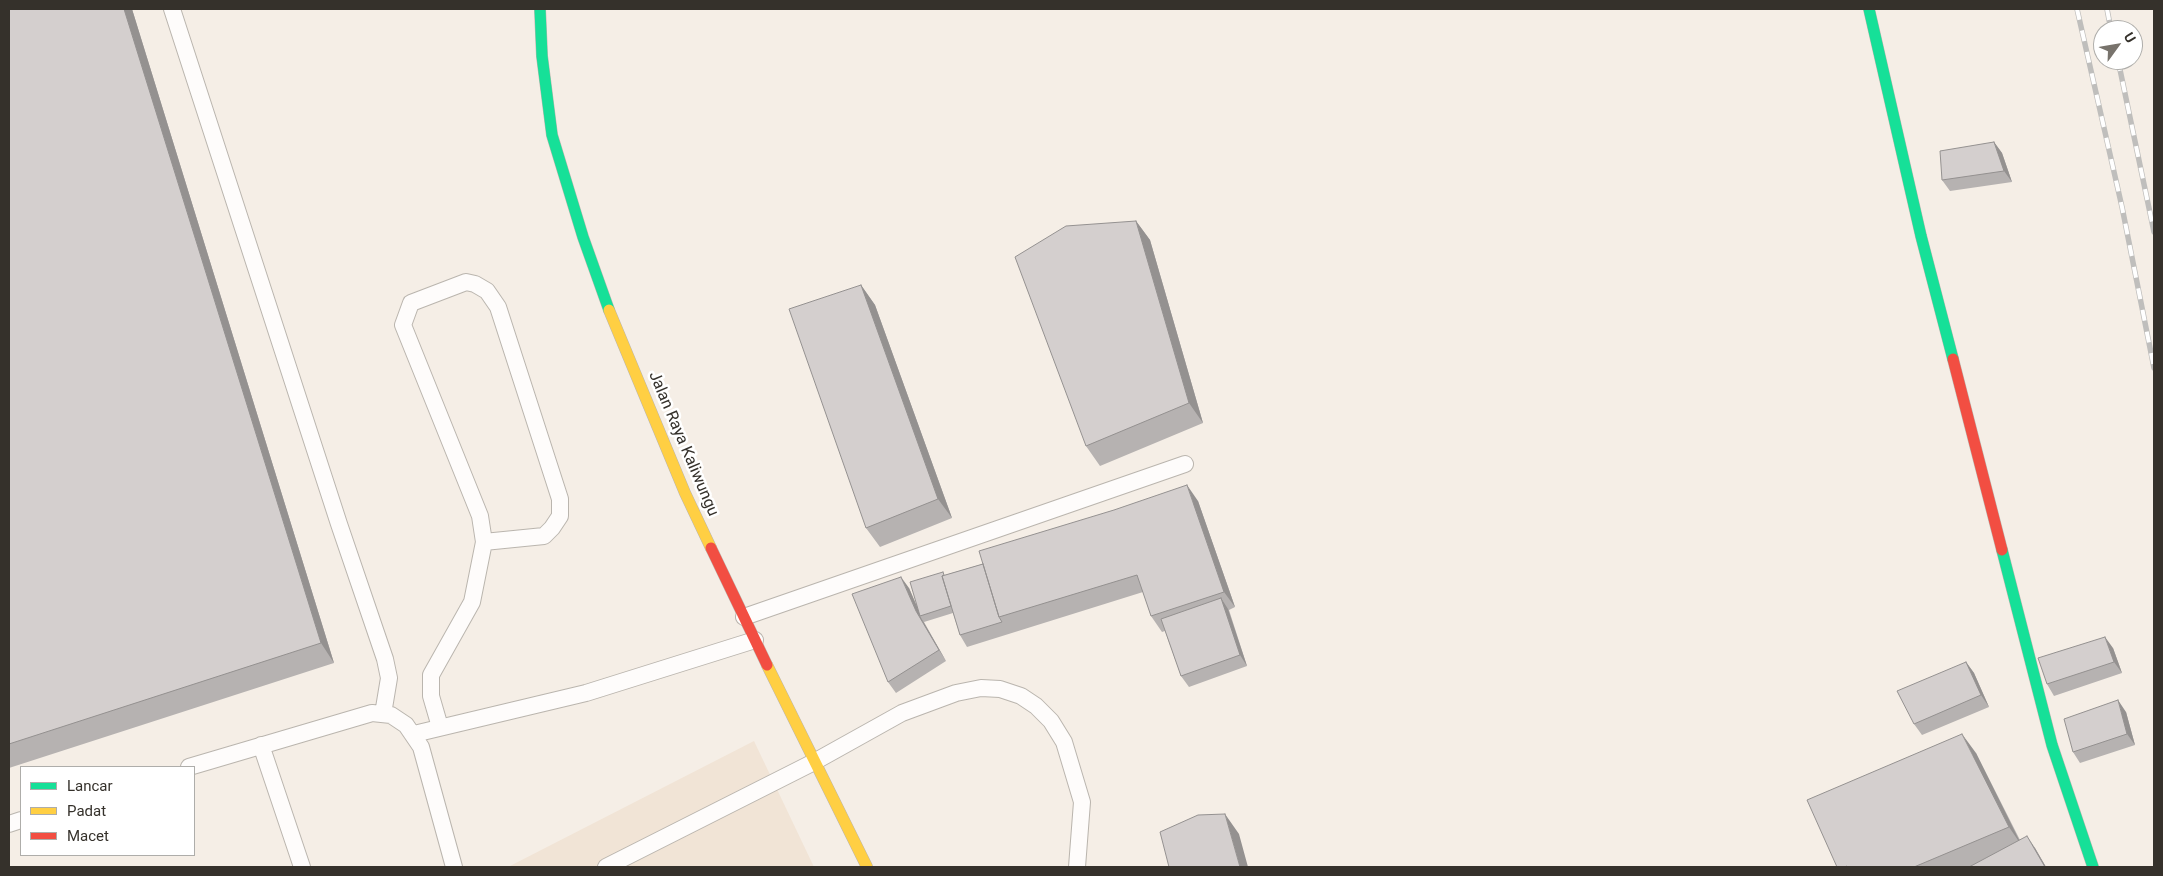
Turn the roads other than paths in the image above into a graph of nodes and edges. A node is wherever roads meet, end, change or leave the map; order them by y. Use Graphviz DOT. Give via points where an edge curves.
graph roads {
  1 [pos="172,9"];
  2 [pos="540,9"];
  3 [pos="1869,9"];
  4 [pos="1186,464"];
  5 [pos="484,542"];
  6 [pos="744,617"];
  7 [pos="755,640"];
  8 [pos="383,714"];
  9 [pos="440,727"];
  10 [pos="414,734"];
  11 [pos="261,745"];
  12 [pos="814,762"];
  13 [pos="192,766"];
  14 [pos="302,867"];
  15 [pos="454,867"];
  16 [pos="606,867"];
  17 [pos="867,867"];
  18 [pos="1077,867"];
  19 [pos="2093,867"];
  1 -- 8 [label="lane" via="385,659 389,678"];
  2 -- 6 [label="main road, Jalan Raya Kaliwungu" via="552,135 583,237 660,436"];
  3 -- 19 [label="main road" via="1921,236 2052,745"];
  4 -- 6 [label="lane"];
  5 -- 5 [label="lane" via="480,516 403,325 411,303 466,282 487,291 498,307 560,499 560,516 544,536"];
  5 -- 9 [label="lane" via="472,602 431,675 431,696"];
  6 -- 7 [label="main road, Jalan Raya Kaliwungu"];
  7 -- 9 [label="lane" via="586,693"];
  7 -- 12 [label="main road, Jalan Raya Kaliwungu"];
  8 -- 10 [label="lane" via="391,715"];
  8 -- 11 [label="lane" via="372,713"];
  9 -- 10 [label="lane"];
  10 -- 15 [label="lane" via="422,748"];
  11 -- 13 [label="lane"];
  11 -- 14 [label="lane"];
  12 -- 16 [label="lane"];
  12 -- 17 [label="main road, Jalan Raya Kaliwungu"];
  12 -- 18 [label="lane" via="902,713 956,693 981,688 1000,689 1022,696 1051,721 1064,742 1082,802"];
}
